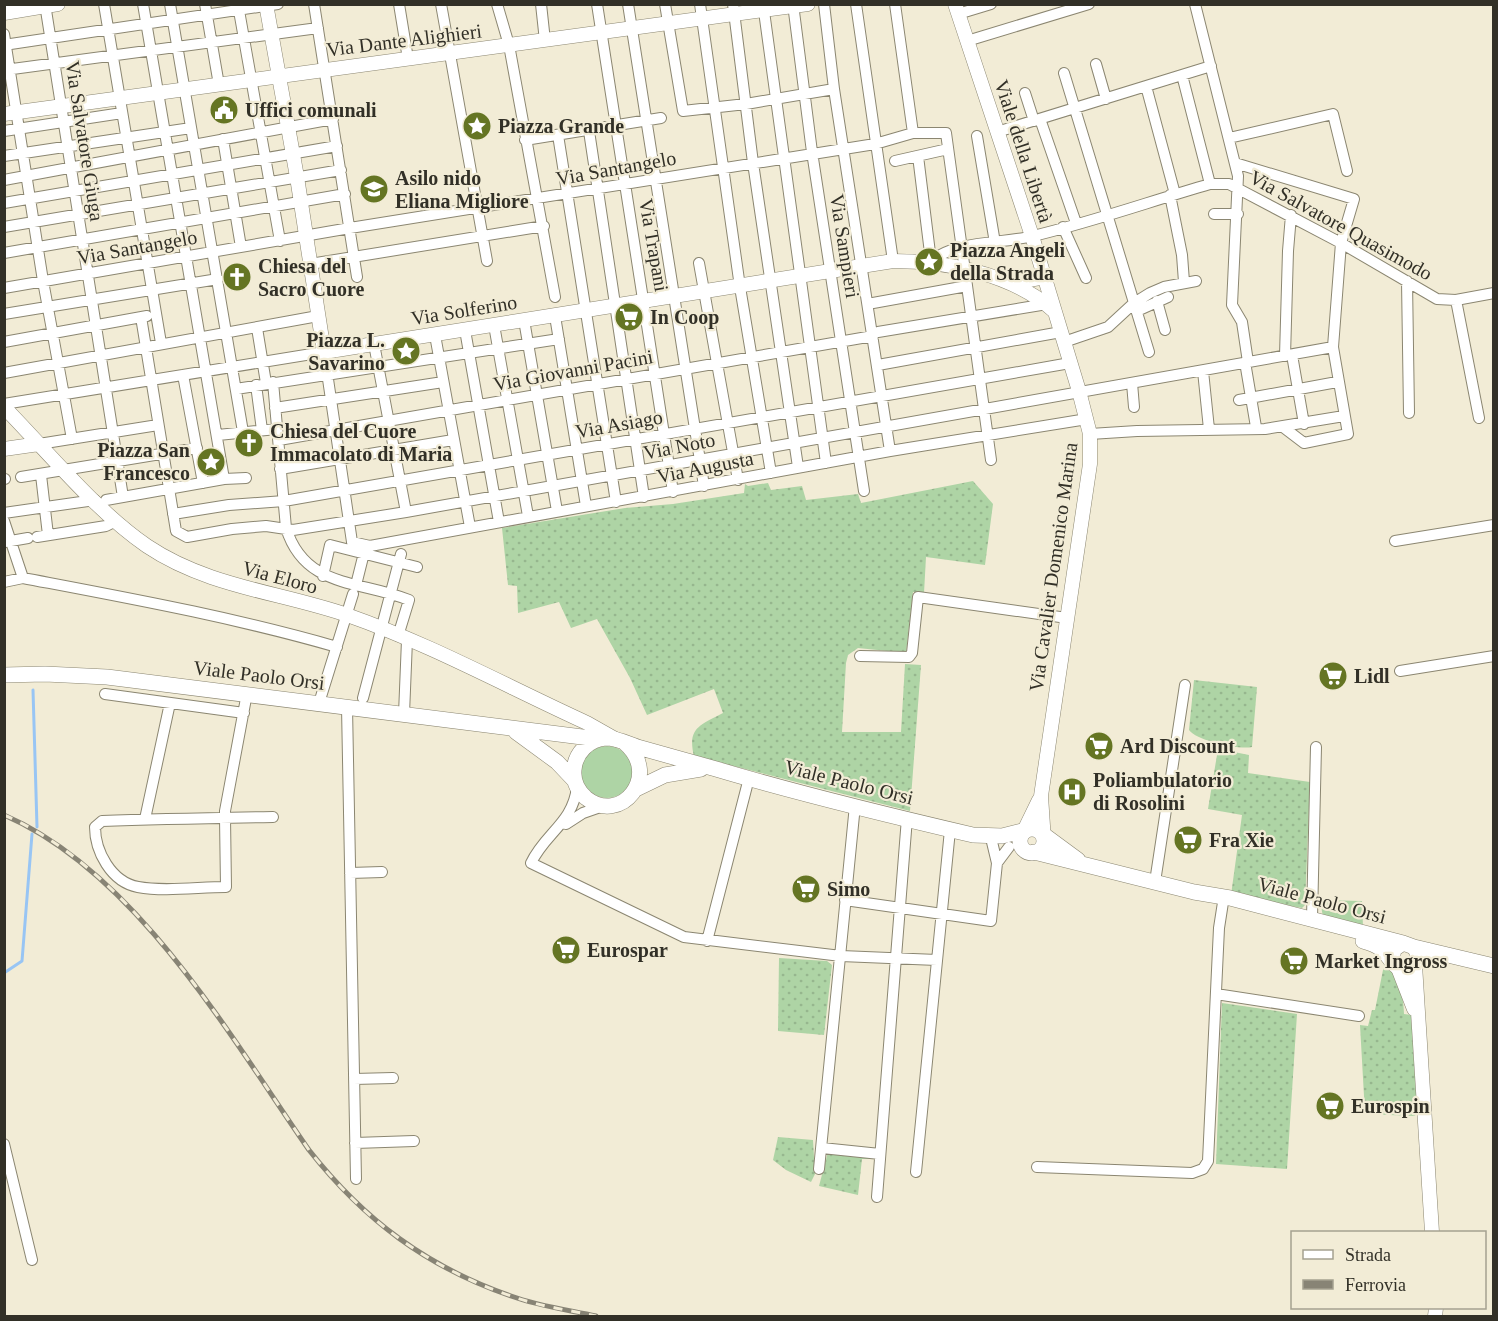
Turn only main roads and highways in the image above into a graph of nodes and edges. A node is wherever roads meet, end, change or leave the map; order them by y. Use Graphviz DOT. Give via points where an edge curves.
graph roads {
  1 [pos="4,675"];
  2 [pos="508,728"];
  3 [pos="590,736"];
  4 [pos="621,742"];
  5 [pos="716,769"];
  6 [pos="576,784"];
  7 [pos="636,789"];
  8 [pos="973,834"];
  9 [pos="1036,838"];
  10 [pos="1092,866"];
  11 [pos="1224,900"];
  12 [pos="1409,945"];
  13 [pos="1458,957"];
  14 [pos="1395,963"];
  15 [pos="1416,964"];
  16 [pos="1494,966"];
  1 -- 2 [label="main road, Viale Paolo Orsi" via="106,677 320,703 355,703"];
  2 -- 3 [label="main road, Viale Paolo Orsi"];
  2 -- 6 [label="main road" via="532,741"];
  3 -- 4 [label="main road"];
  3 -- 6 [label="main road" via="575,762"];
  4 -- 5 [label="main road, Viale Paolo Orsi"];
  4 -- 7 [label="main road" via="633,750 641,769"];
  5 -- 7 [label="main road" via="674,772"];
  5 -- 8 [label="main road, Viale Paolo Orsi"];
  6 -- 7 [label="main road" via="589,800 605,806 623,802"];
  8 -- 9 [label="main road"];
  8 -- 9 [label="main road" via="1009,847"];
  9 -- 10 [label="main road"];
  9 -- 10 [label="main road"];
  10 -- 11 [label="main road, Viale Paolo Orsi"];
  11 -- 12 [label="main road, Viale Paolo Orsi" via="1312,918"];
  11 -- 14 [label="main road, Viale Paolo Orsi" via="1263,916 1381,947"];
  12 -- 13 [label="main road, Viale Paolo Orsi"];
  12 -- 14 [label="main road" via="1394,949"];
  12 -- 15 [label="main road" via="1418,954"];
  13 -- 15 [label="main road" via="1433,957"];
  13 -- 16 [label="main road"];
  14 -- 15 [label="main road" via="1407,970"];
}
